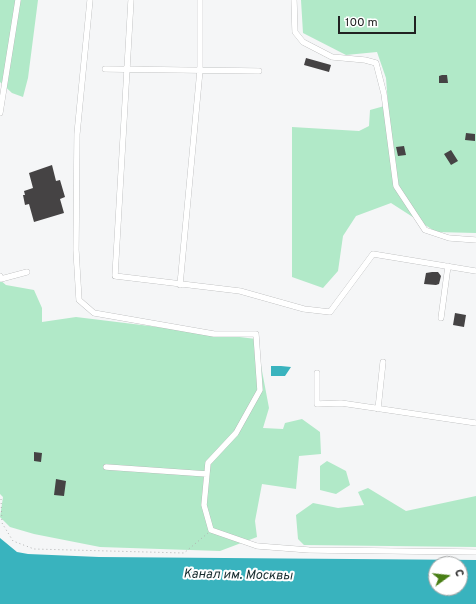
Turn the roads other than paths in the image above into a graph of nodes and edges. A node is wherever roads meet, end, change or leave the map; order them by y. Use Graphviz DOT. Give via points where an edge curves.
graph roads {
  1 [pos="18,0"];
  2 [pos="90,0"];
  3 [pos="131,0"];
  4 [pos="200,0"];
  5 [pos="294,0"];
  6 [pos="105,69"];
  7 [pos="128,69"];
  8 [pos="200,70"];
  9 [pos="259,71"];
  10 [pos="0,113"];
  11 [pos="476,240"];
  12 [pos="448,266"];
  13 [pos="476,271"];
  14 [pos="27,272"];
  15 [pos="0,276"];
  16 [pos="180,285"];
  17 [pos="441,318"];
  18 [pos="383,362"];
  19 [pos="317,373"];
  20 [pos="378,409"];
  21 [pos="476,423"];
  22 [pos="106,467"];
  23 [pos="207,474"];
  24 [pos="476,552"];
  1 -- 10 [label="street"];
  2 -- 23 [label="street" via="77,134 76,250 79,300 94,314 214,334 256,334 260,390 236,433 208,463"];
  3 -- 7 [label="street"];
  4 -- 8 [label="street"];
  5 -- 11 [label="street" via="295,32 303,42 332,57 376,63 384,94 396,186 425,230 449,238"];
  6 -- 7 [label="street"];
  7 -- 8 [label="street"];
  7 -- 16 [label="street" via="115,276"];
  8 -- 9 [label="street"];
  8 -- 16 [label="street"];
  12 -- 13 [label="street"];
  12 -- 16 [label="street" via="373,254 330,312 304,309 240,292"];
  12 -- 17 [label="street"];
  14 -- 15 [label="street" via="1,279"];
  18 -- 20 [label="street"];
  19 -- 20 [label="street" via="317,404 341,403"];
  20 -- 21 [label="street"];
  22 -- 23 [label="street"];
  23 -- 24 [label="street" via="204,505 211,530 257,546 309,550"];
}
